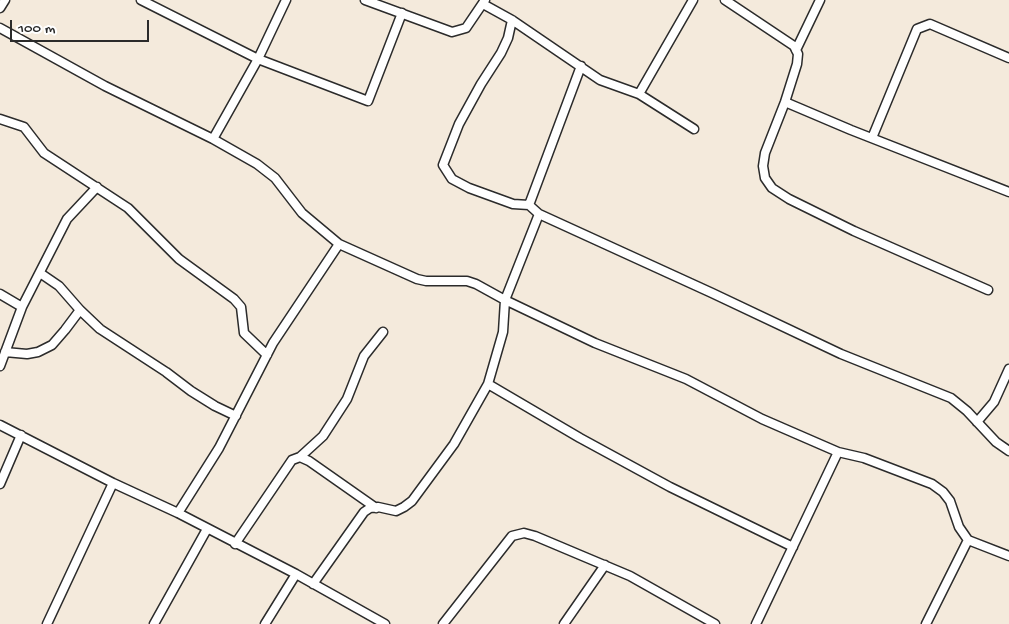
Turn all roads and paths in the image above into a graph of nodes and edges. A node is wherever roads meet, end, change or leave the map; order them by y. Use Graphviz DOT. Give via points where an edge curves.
graph roads {
  1 [pos="5,0"];
  2 [pos="140,0"];
  3 [pos="286,0"];
  4 [pos="365,0"];
  5 [pos="693,0"];
  6 [pos="725,0"];
  7 [pos="820,0"];
  8 [pos="484,2"];
  9 [pos="0,8"];
  10 [pos="402,13"];
  11 [pos="512,20"];
  12 [pos="0,28"];
  13 [pos="796,50"];
  14 [pos="1009,58"];
  15 [pos="258,59"];
  16 [pos="581,66"];
  17 [pos="639,94"];
  18 [pos="785,102"];
  19 [pos="0,119"];
  20 [pos="694,128"];
  21 [pos="872,138"];
  22 [pos="213,139"];
  23 [pos="97,187"];
  24 [pos="1009,192"];
  25 [pos="529,205"];
  26 [pos="539,214"];
  27 [pos="339,244"];
  28 [pos="40,273"];
  29 [pos="988,290"];
  30 [pos="0,294"];
  31 [pos="506,300"];
  32 [pos="22,307"];
  33 [pos="80,310"];
  34 [pos="383,332"];
  35 [pos="5,352"];
  36 [pos="267,355"];
  37 [pos="0,366"];
  38 [pos="1009,370"];
  39 [pos="488,384"];
  40 [pos="236,416"];
  41 [pos="977,422"];
  42 [pos="0,425"];
  43 [pos="21,435"];
  44 [pos="1009,451"];
  45 [pos="838,452"];
  46 [pos="300,457"];
  47 [pos="113,483"];
  48 [pos="0,484"];
  49 [pos="376,508"];
  50 [pos="178,513"];
  51 [pos="207,529"];
  52 [pos="968,540"];
  53 [pos="235,544"];
  54 [pos="793,548"];
  55 [pos="1009,556"];
  56 [pos="605,565"];
  57 [pos="296,574"];
  58 [pos="313,584"];
  59 [pos="47,624"];
  60 [pos="154,624"];
  61 [pos="265,624"];
  62 [pos="385,624"];
  63 [pos="443,624"];
  64 [pos="564,624"];
  65 [pos="715,624"];
  66 [pos="756,624"];
  67 [pos="926,624"];
  1 -- 9 [label="street"];
  2 -- 15 [label="street"];
  3 -- 15 [label="street"];
  4 -- 10 [label="street"];
  5 -- 17 [label="street"];
  6 -- 13 [label="street"];
  7 -- 13 [label="street"];
  8 -- 10 [label="street" via="466,28 459,31 445,30"];
  8 -- 11 [label="street"];
  10 -- 15 [label="street" via="368,101"];
  11 -- 16 [label="street"];
  11 -- 25 [label="street" via="501,53 459,124 443,165 452,179 469,188 513,204"];
  12 -- 22 [label="street" via="105,86"];
  13 -- 18 [label="street" via="798,64"];
  14 -- 21 [label="street" via="930,24 917,29"];
  15 -- 22 [label="street"];
  16 -- 17 [label="street" via="600,80"];
  16 -- 25 [label="street"];
  17 -- 20 [label="street"];
  18 -- 21 [label="street"];
  18 -- 29 [label="street" via="763,166 765,178 772,188 854,231"];
  19 -- 23 [label="street" via="24,127 44,153"];
  21 -- 24 [label="street"];
  22 -- 27 [label="street" via="275,178 302,213"];
  23 -- 28 [label="street" via="67,218"];
  23 -- 36 [label="street" via="128,208 179,259 234,299 241,307 244,333"];
  25 -- 26 [label="street"];
  26 -- 31 [label="street"];
  26 -- 41 [label="street" via="841,354 951,398"];
  27 -- 31 [label="street" via="417,279 466,281"];
  27 -- 36 [label="street"];
  28 -- 32 [label="street"];
  28 -- 33 [label="street" via="59,286"];
  30 -- 32 [label="street"];
  31 -- 39 [label="street" via="503,332"];
  31 -- 45 [label="street" via="595,343 686,379 762,419"];
  32 -- 35 [label="street"];
  33 -- 35 [label="street" via="52,345 27,354"];
  33 -- 40 [label="street" via="100,329 190,391"];
  34 -- 46 [label="street" via="364,356 347,399 322,436"];
  35 -- 37 [label="street"];
  36 -- 40 [label="street"];
  38 -- 41 [label="street" via="994,402"];
  39 -- 49 [label="street" via="454,444 412,501 396,511"];
  39 -- 54 [label="street" via="654,478"];
  40 -- 50 [label="street"];
  41 -- 44 [label="street"];
  42 -- 43 [label="street"];
  43 -- 47 [label="street"];
  43 -- 48 [label="street"];
  45 -- 52 [label="street" via="864,458 932,484 950,501 959,527"];
  45 -- 54 [label="street"];
  46 -- 49 [label="street"];
  46 -- 53 [label="street" via="292,460"];
  47 -- 50 [label="street"];
  47 -- 59 [label="street"];
  49 -- 58 [label="street" via="364,512"];
  50 -- 51 [label="street"];
  51 -- 53 [label="street"];
  51 -- 60 [label="street"];
  52 -- 55 [label="street"];
  52 -- 67 [label="street"];
  53 -- 57 [label="street"];
  54 -- 66 [label="street"];
  56 -- 63 [label="street" via="535,536 524,533 512,536"];
  56 -- 64 [label="street"];
  56 -- 65 [label="street"];
  57 -- 58 [label="street"];
  57 -- 61 [label="street"];
  58 -- 62 [label="street"];
}
